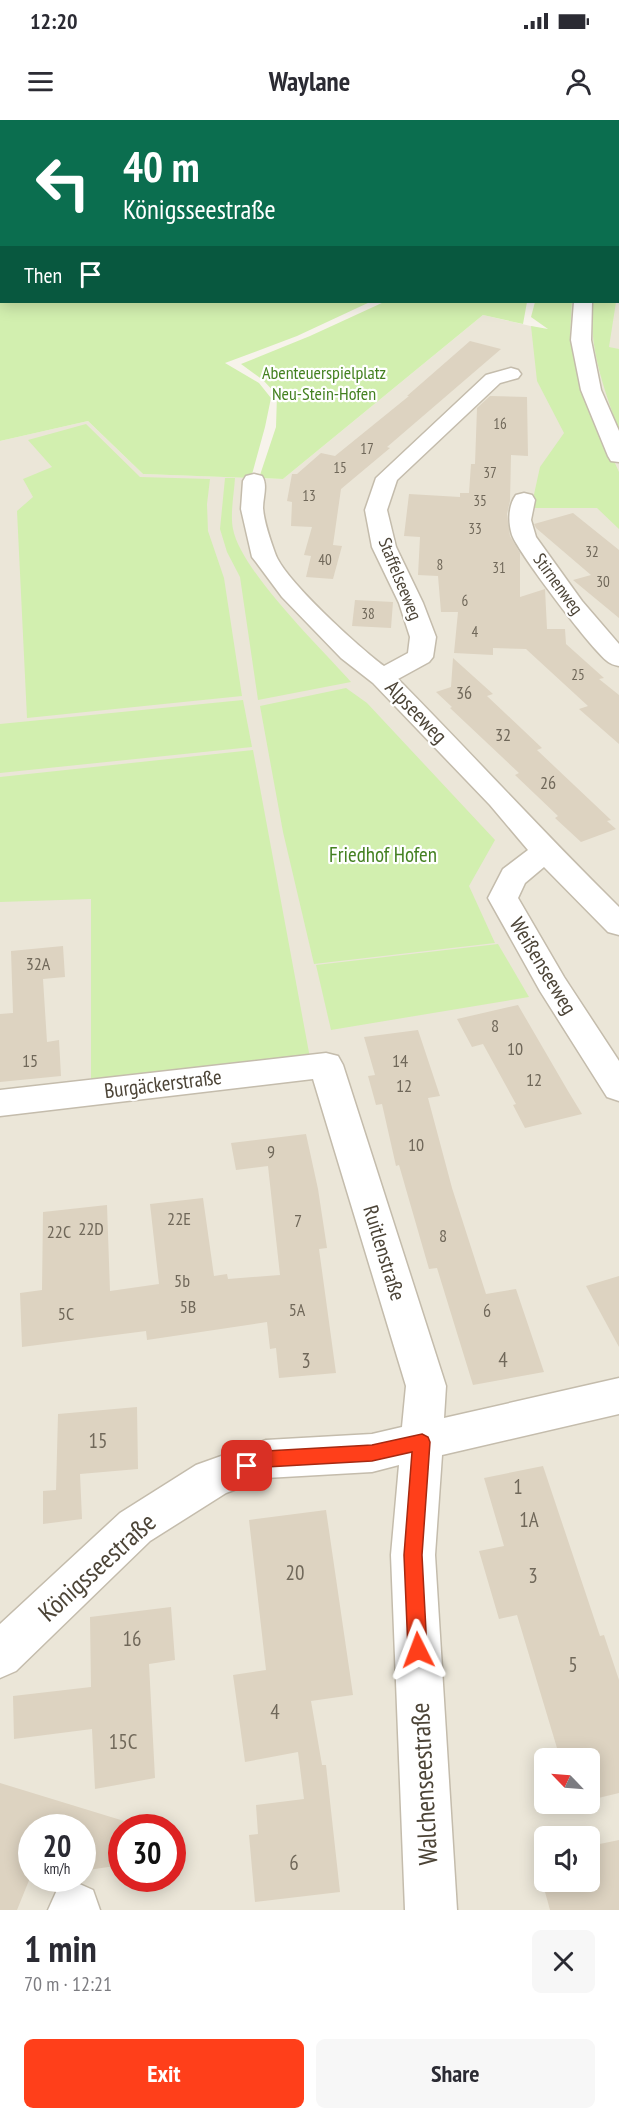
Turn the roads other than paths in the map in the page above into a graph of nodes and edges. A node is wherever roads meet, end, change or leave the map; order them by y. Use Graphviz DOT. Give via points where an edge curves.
graph roads {
  1 [pos="584,303"];
  2 [pos="511,374"];
  3 [pos="619,456"];
  4 [pos="254,482"];
  5 [pos="524,500"];
  6 [pos="619,658"];
  7 [pos="381,677"];
  8 [pos="546,852"];
  9 [pos="619,925"];
  10 [pos="326,1065"];
  11 [pos="619,1088"];
  12 [pos="0,1103"];
  13 [pos="619,1396"];
  14 [pos="422,1442"];
  15 [pos="0,1655"];
  16 [pos="431,1910"];
  1 -- 3 [label="street" via="581,340 591,390"];
  2 -- 7 [label="street, Staffelseeweg" via="493,379 387,478 376,510 384,547 423,637 420,657"];
  4 -- 7 [label="street, Alpseeweg" via="252,509 264,556 291,592 350,653"];
  5 -- 6 [label="street, Stirnenweg" via="520,520 524,537 573,606"];
  7 -- 8 [label="street, Alpseeweg"];
  8 -- 9 [label="street, Alpseeweg"];
  8 -- 11 [label="street, Weißenseeweg" via="518,870 507,884 503,898 551,983"];
  10 -- 12 [label="street, Burgäckerstraße"];
  10 -- 14 [label="street, Ruitlenstraße" via="426,1386"];
  13 -- 14 [label="street, Königsseestraße"];
  14 -- 15 [label="street, Königsseestraße" via="372,1453 266,1459 211,1479 135,1527"];
  14 -- 16 [label="street, Walchenseestraße" via="413,1555"];
}
